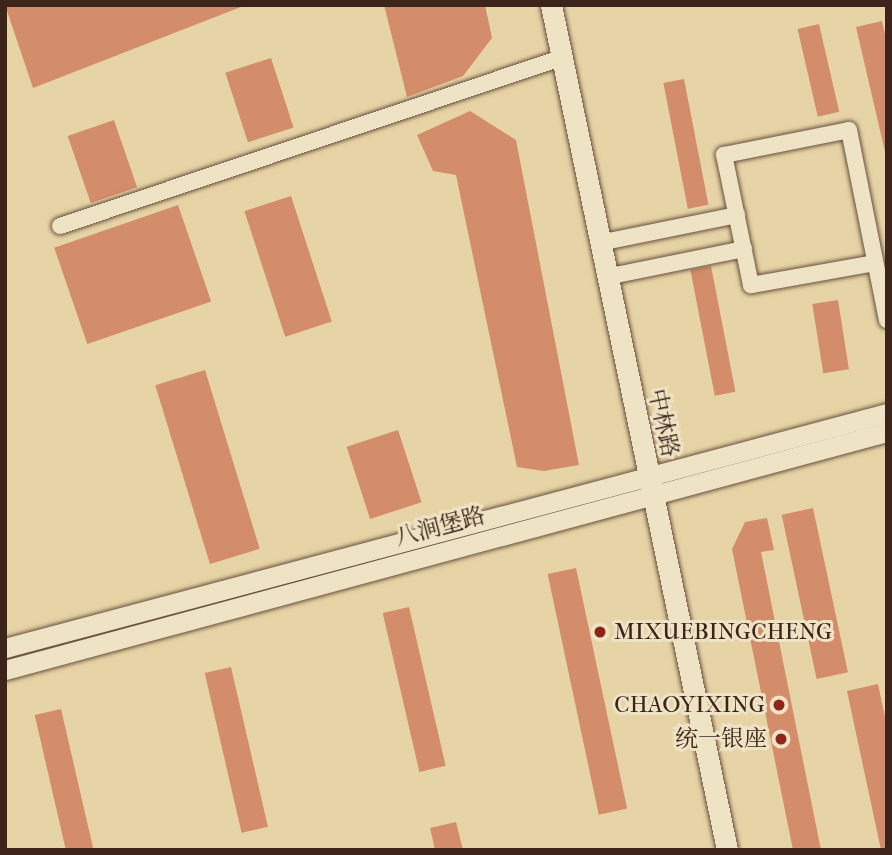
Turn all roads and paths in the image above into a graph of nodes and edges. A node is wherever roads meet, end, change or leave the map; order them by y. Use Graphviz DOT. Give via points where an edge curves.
graph roads {
  1 [pos="551,5"];
  2 [pos="561,58"];
  3 [pos="737,215"];
  4 [pos="60,226"];
  5 [pos="599,243"];
  6 [pos="744,248"];
  7 [pos="875,263"];
  8 [pos="606,277"];
  9 [pos="887,320"];
  10 [pos="887,413"];
  11 [pos="887,432"];
  12 [pos="649,485"];
  13 [pos="5,648"];
  14 [pos="5,670"];
  15 [pos="727,850"];
  1 -- 2 [label="main road, 中林路"];
  2 -- 4 [label="street"];
  2 -- 5 [label="main road, 中林路"];
  3 -- 5 [label="street"];
  3 -- 6 [label="street"];
  3 -- 7 [label="street" via="724,155 849,130"];
  5 -- 8 [label="main road, 中林路"];
  6 -- 7 [label="street" via="751,285"];
  6 -- 8 [label="street"];
  7 -- 9 [label="street"];
  8 -- 12 [label="main road, 中林路"];
  10 -- 12 [label="street, 八涧堡路"];
  11 -- 12 [label="street, 八涧堡路"];
  12 -- 13 [label="street, 八涧堡路"];
  12 -- 14 [label="street, 八涧堡路"];
  12 -- 15 [label="main road, 中林路"];
}
